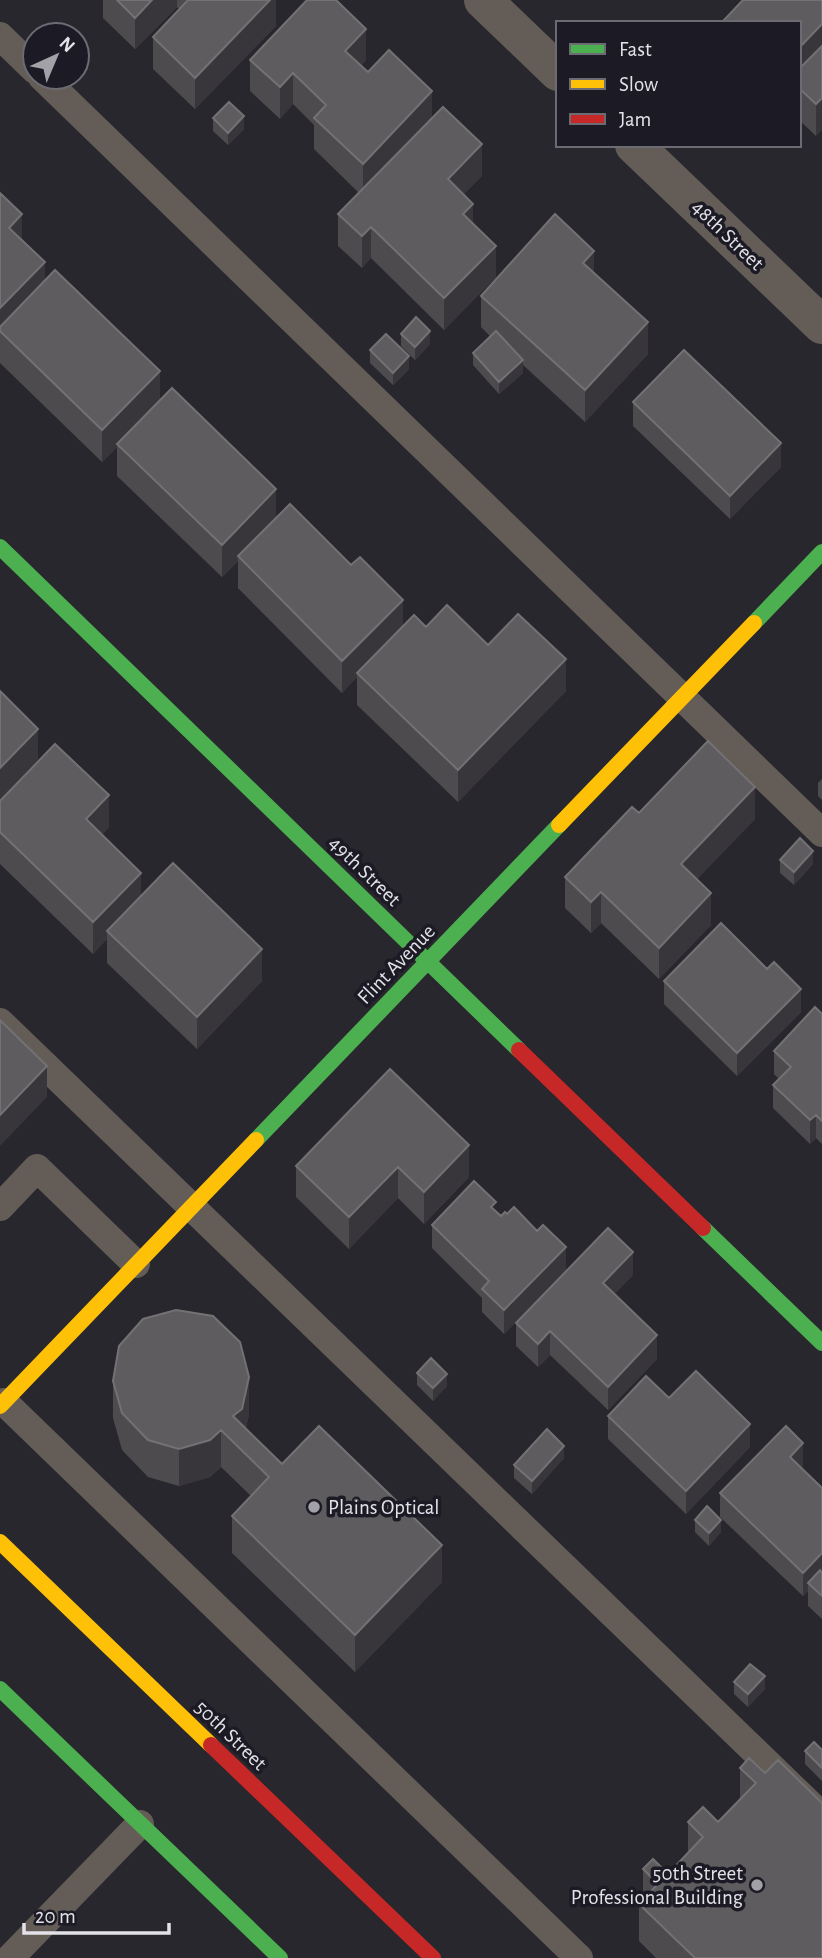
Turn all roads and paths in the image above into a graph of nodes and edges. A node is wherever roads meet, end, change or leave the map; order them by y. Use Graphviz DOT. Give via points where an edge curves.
graph roads {
  1 [pos="482,0"];
  2 [pos="0,36"];
  3 [pos="21,56"];
  4 [pos="556,70"];
  5 [pos="56,91"];
  6 [pos="636,147"];
  7 [pos="822,325"];
  8 [pos="0,547"];
  9 [pos="822,552"];
  10 [pos="682,698"];
  11 [pos="822,834"];
  12 [pos="428,961"];
  13 [pos="0,1022"];
  14 [pos="0,1207"];
  15 [pos="192,1207"];
  16 [pos="136,1264"];
  17 [pos="822,1343"];
  18 [pos="2,1404"];
  19 [pos="0,1542"];
  20 [pos="0,1689"];
  21 [pos="822,1816"];
  22 [pos="140,1824"];
  23 [pos="27,1952"];
  24 [pos="280,1958"];
  25 [pos="433,1958"];
  26 [pos="579,1958"];
  1 -- 4 [label="street"];
  2 -- 3 [label="lane"];
  5 -- 10 [label="lane"];
  6 -- 7 [label="street, 48th Street"];
  8 -- 12 [label="street, 49th Street"];
  9 -- 10 [label="street, Flint Avenue"];
  10 -- 11 [label="lane"];
  10 -- 12 [label="street, Flint Avenue"];
  12 -- 15 [label="street, Flint Avenue"];
  12 -- 17 [label="street, 49th Street"];
  13 -- 15 [label="lane"];
  14 -- 16 [label="lane" via="37,1168"];
  15 -- 16 [label="street, Flint Avenue"];
  15 -- 21 [label="lane"];
  16 -- 18 [label="street, Flint Avenue"];
  18 -- 26 [label="lane"];
  19 -- 25 [label="street, 50th Street"];
  20 -- 22 [label="street"];
  22 -- 23 [label="lane"];
  22 -- 24 [label="street"];
}
